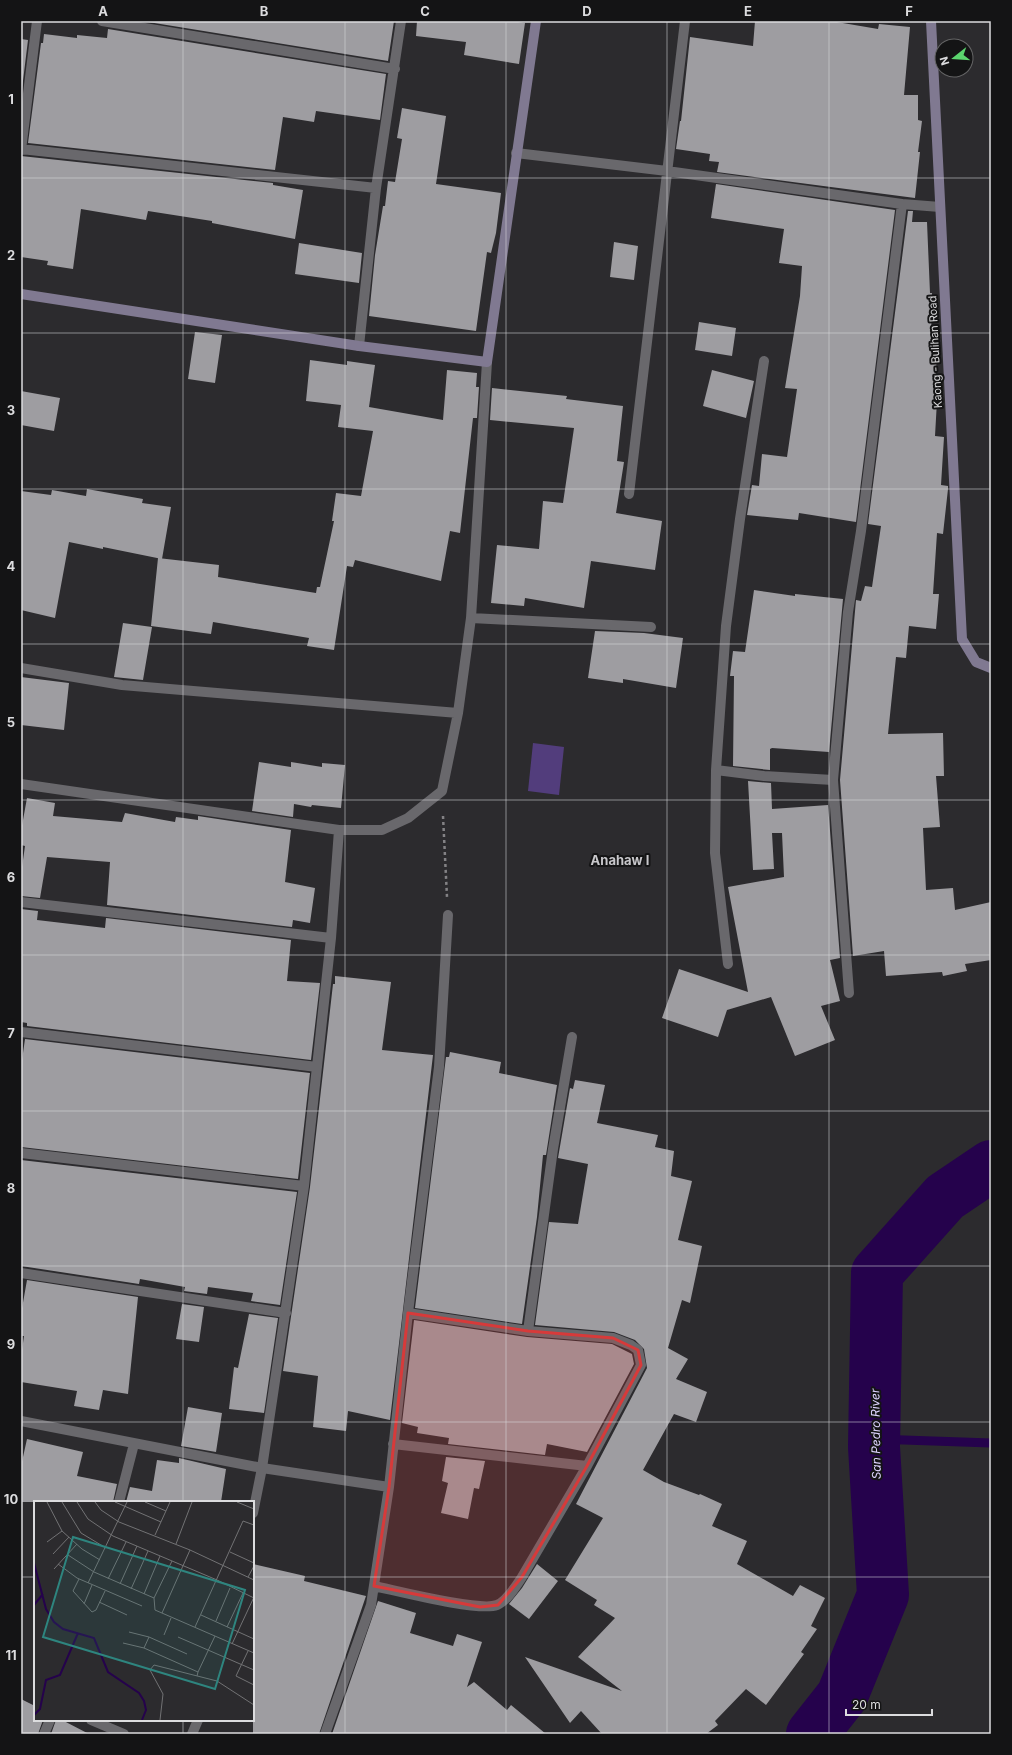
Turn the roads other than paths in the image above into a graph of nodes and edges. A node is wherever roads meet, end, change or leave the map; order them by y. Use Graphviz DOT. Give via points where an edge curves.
graph roads {
  1 [pos="37,21"];
  2 [pos="102,21"];
  3 [pos="400,21"];
  4 [pos="536,21"];
  5 [pos="685,21"];
  6 [pos="931,21"];
  7 [pos="395,69"];
  8 [pos="21,150"];
  9 [pos="516,153"];
  10 [pos="667,171"];
  11 [pos="376,188"];
  12 [pos="902,204"];
  13 [pos="940,207"];
  14 [pos="21,294"];
  15 [pos="359,346"];
  16 [pos="764,361"];
  17 [pos="487,362"];
  18 [pos="629,494"];
  19 [pos="471,618"];
  20 [pos="651,627"];
  21 [pos="21,668"];
  22 [pos="991,668"];
  23 [pos="458,714"];
  24 [pos="716,770"];
  25 [pos="832,780"];
  26 [pos="21,784"];
  27 [pos="339,830"];
  28 [pos="21,902"];
  29 [pos="448,914"];
  30 [pos="331,938"];
  31 [pos="728,964"];
  32 [pos="848,993"];
  33 [pos="21,1032"];
  34 [pos="572,1037"];
  35 [pos="317,1067"];
  36 [pos="21,1153"];
  37 [pos="304,1186"];
  38 [pos="21,1273"];
  39 [pos="408,1313"];
  40 [pos="286,1314"];
  41 [pos="528,1331"];
  42 [pos="21,1421"];
  43 [pos="134,1444"];
  44 [pos="393,1444"];
  45 [pos="587,1466"];
  46 [pos="262,1468"];
  47 [pos="389,1487"];
  48 [pos="119,1501"];
  49 [pos="254,1508"];
  50 [pos="374,1586"];
  51 [pos="50,1721"];
  52 [pos="93,1721"];
  53 [pos="198,1721"];
  54 [pos="44,1734"];
  55 [pos="124,1734"];
  56 [pos="192,1734"];
  57 [pos="325,1734"];
  1 -- 8 [label="street"];
  2 -- 7 [label="street"];
  3 -- 7 [label="street"];
  4 -- 9 [label="street"];
  5 -- 10 [label="street"];
  6 -- 13 [label="street, Kaong - Bulihan Road"];
  7 -- 11 [label="street"];
  8 -- 11 [label="street"];
  9 -- 10 [label="street"];
  9 -- 17 [label="street"];
  10 -- 12 [label="street"];
  10 -- 18 [label="street"];
  11 -- 15 [label="street"];
  12 -- 13 [label="street"];
  12 -- 25 [label="street" via="861,531 848,612"];
  13 -- 22 [label="street, Kaong - Bulihan Road" via="962,639 976,662"];
  14 -- 15 [label="street"];
  15 -- 17 [label="street"];
  16 -- 24 [label="street" via="727,618"];
  17 -- 19 [label="street"];
  19 -- 20 [label="street"];
  19 -- 23 [label="street"];
  21 -- 23 [label="street" via="122,685"];
  23 -- 27 [label="street" via="442,791 408,818 382,830"];
  24 -- 25 [label="street"];
  24 -- 31 [label="street" via="715,853"];
  25 -- 32 [label="street"];
  26 -- 27 [label="street"];
  27 -- 30 [label="street"];
  28 -- 30 [label="street"];
  29 -- 39 [label="street" via="438,1067"];
  30 -- 35 [label="street"];
  33 -- 35 [label="street"];
  34 -- 41 [label="street" via="553,1149"];
  35 -- 37 [label="street"];
  36 -- 37 [label="street"];
  37 -- 40 [label="street"];
  38 -- 40 [label="street"];
  39 -- 41 [label="street"];
  39 -- 44 [label="street"];
  40 -- 46 [label="street"];
  41 -- 45 [label="street" via="613,1338 638,1350 641,1365"];
  42 -- 43 [label="street"];
  43 -- 46 [label="street"];
  43 -- 48 [label="street"];
  44 -- 45 [label="street"];
  44 -- 47 [label="street"];
  45 -- 50 [label="street" via="522,1578 498,1604 480,1607"];
  46 -- 47 [label="street"];
  46 -- 49 [label="street"];
  47 -- 50 [label="street"];
  50 -- 57 [label="street" via="371,1605"];
  51 -- 54 [label="street"];
  52 -- 55 [label="street"];
  53 -- 56 [label="street"];
}
